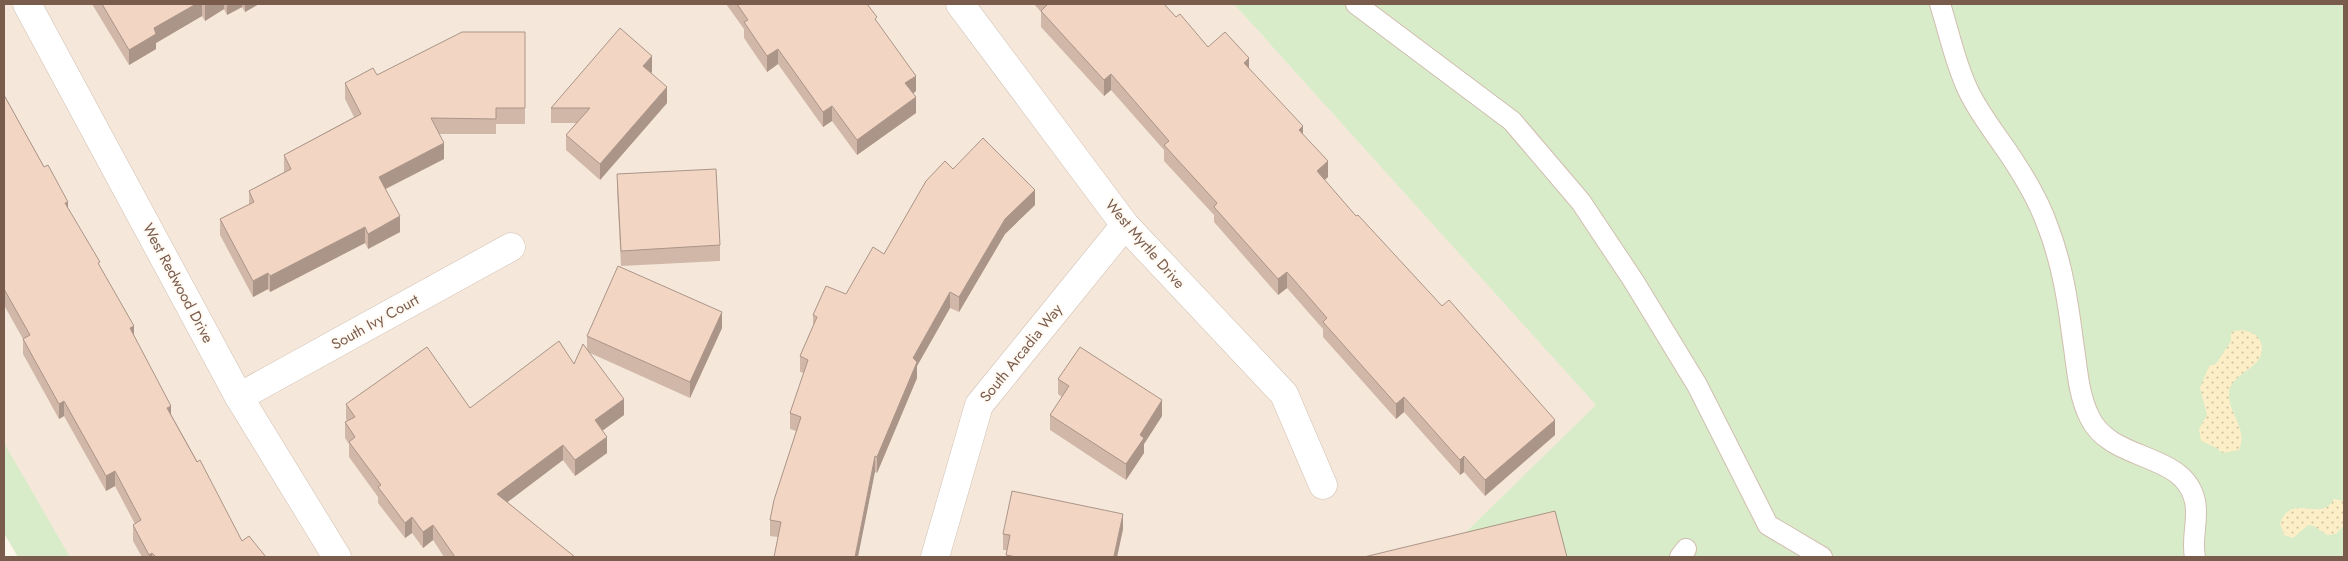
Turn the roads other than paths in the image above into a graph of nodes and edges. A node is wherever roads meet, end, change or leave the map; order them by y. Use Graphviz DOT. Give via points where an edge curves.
graph roads {
  1 [pos="27,4"];
  2 [pos="960,4"];
  3 [pos="1356,4"];
  4 [pos="1940,4"];
  5 [pos="1125,225"];
  6 [pos="511,247"];
  7 [pos="239,397"];
  8 [pos="1323,485"];
  9 [pos="337,557"];
  10 [pos="935,557"];
  11 [pos="1822,557"];
  12 [pos="2195,557"];
  1 -- 7 [label="street, West Redwood Drive"];
  2 -- 5 [label="street, West Myrtle Drive"];
  3 -- 11 [label="lane" via="1512,121 1581,202 1698,385 1768,525"];
  4 -- 12 [label="lane" via="1968,91 2031,189 2048,227 2059,259 2080,390 2090,419 2108,440 2175,470 2188,483 2195,502"];
  5 -- 8 [label="street, West Myrtle Drive" via="1284,394"];
  5 -- 10 [label="street, South Arcadia Way" via="979,405"];
  6 -- 7 [label="street, South Ivy Court"];
  7 -- 9 [label="street, West Redwood Drive"];
}
